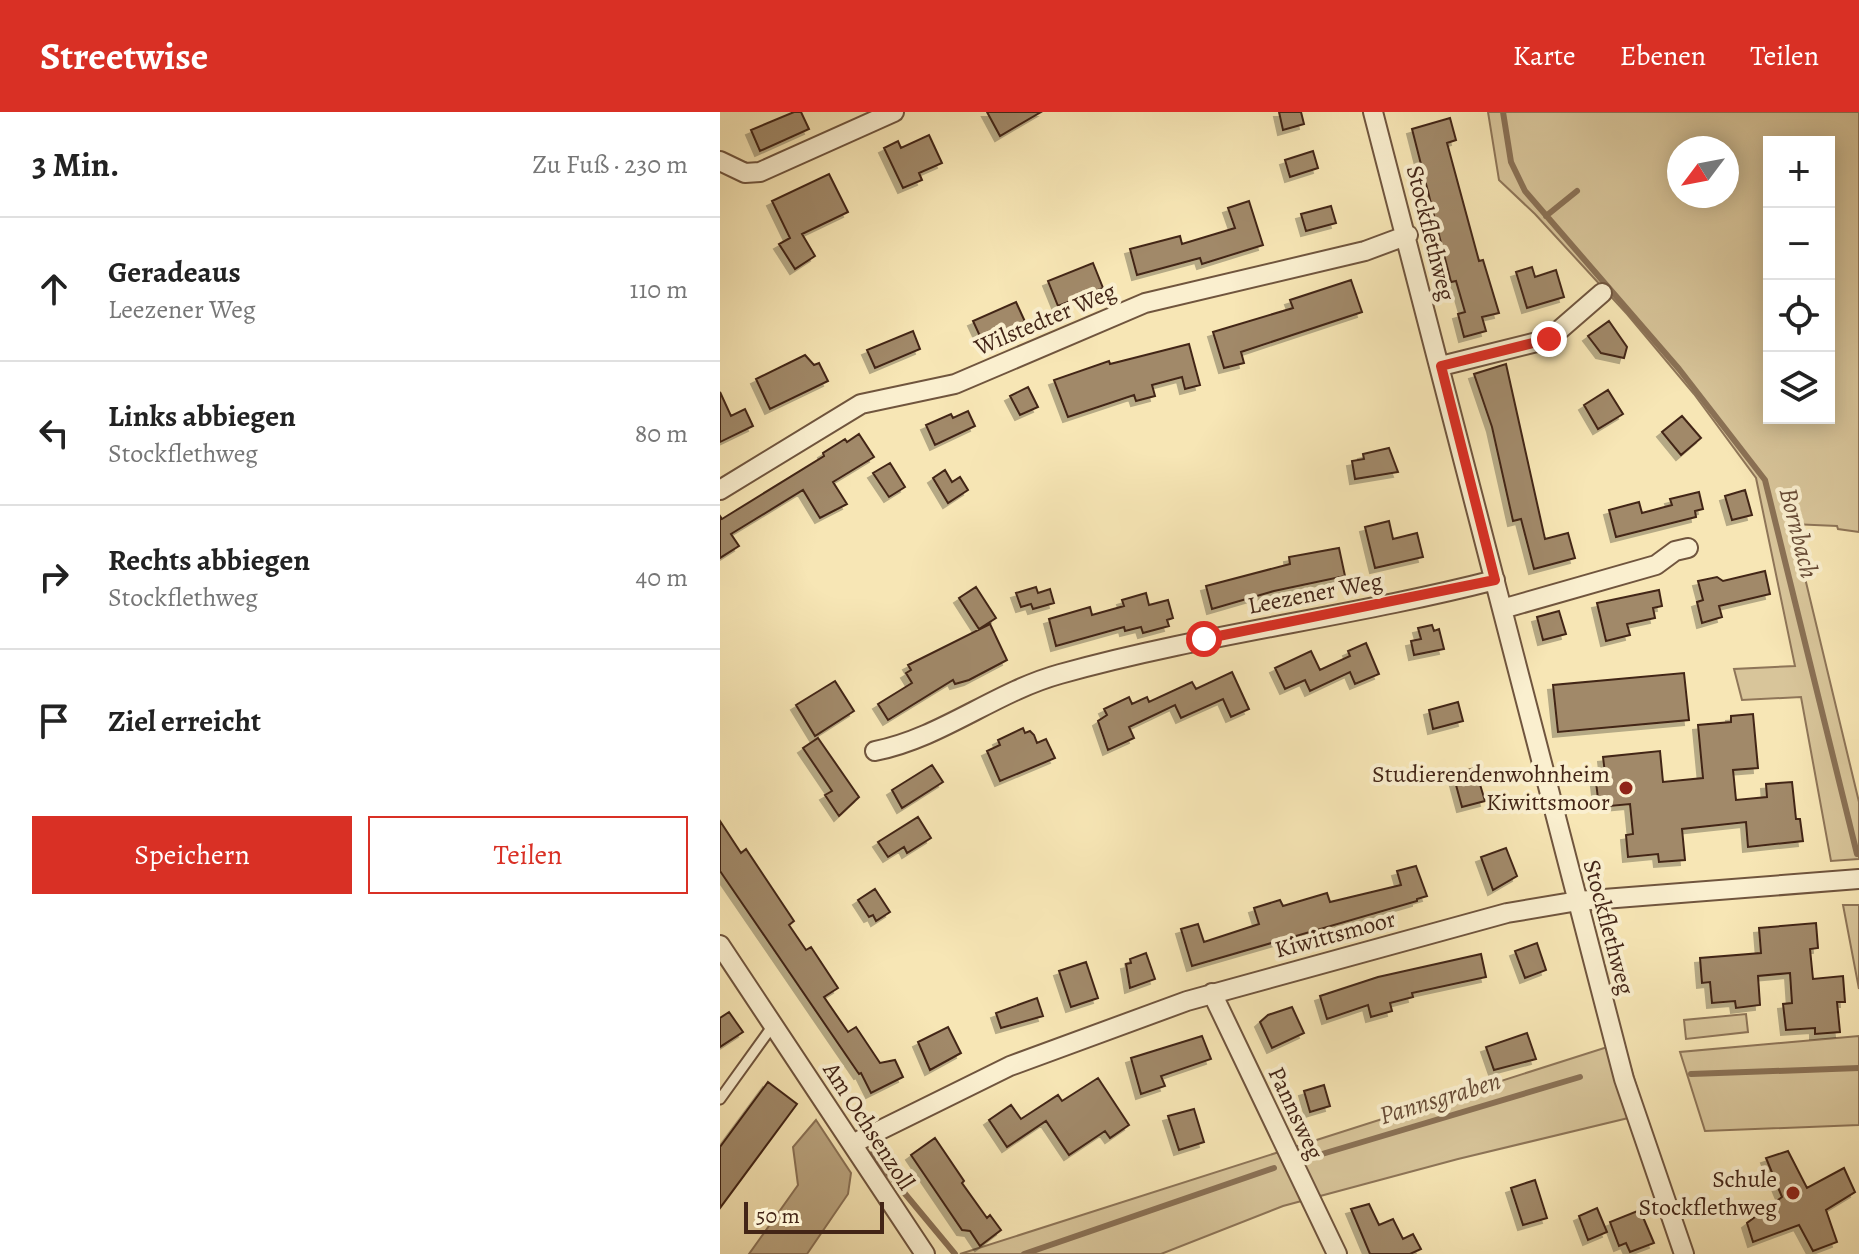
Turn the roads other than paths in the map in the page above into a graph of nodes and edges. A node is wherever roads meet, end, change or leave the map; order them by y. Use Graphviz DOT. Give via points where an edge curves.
graph roads {
  1 [pos="894,112"];
  2 [pos="1373,112"];
  3 [pos="720,161"];
  4 [pos="1408,235"];
  5 [pos="1602,293"];
  6 [pos="1441,366"];
  7 [pos="720,490"];
  8 [pos="1688,548"];
  9 [pos="1495,580"];
  10 [pos="1502,609"];
  11 [pos="875,751"];
  12 [pos="1859,879"];
  13 [pos="1578,901"];
  14 [pos="720,945"];
  15 [pos="1212,993"];
  16 [pos="774,1024"];
  17 [pos="720,1099"];
  18 [pos="852,1144"];
  19 [pos="925,1254"];
  20 [pos="1337,1254"];
  21 [pos="1684,1254"];
  1 -- 3 [label="street" via="760,172 734,170"];
  2 -- 4 [label="street, Stockflethweg"];
  4 -- 6 [label="street, Stockflethweg"];
  4 -- 7 [label="street, Wilstedter Weg" via="1365,251 1145,303 955,384 861,404"];
  5 -- 6 [label="street" via="1549,339"];
  6 -- 9 [label="street, Stockflethweg"];
  8 -- 10 [label="street" via="1656,565"];
  9 -- 10 [label="street, Stockflethweg"];
  9 -- 11 [label="street, Leezener Weg" via="1057,674 906,745"];
  10 -- 13 [label="street, Stockflethweg"];
  12 -- 13 [label="street, Kiwittsmoor"];
  13 -- 15 [label="street, Kiwittsmoor" via="1507,913"];
  13 -- 21 [label="street, Stockflethweg" via="1624,1079"];
  14 -- 16 [label="street, Am Ochsenzoll"];
  15 -- 18 [label="street, Kiwittsmoor" via="1010,1066"];
  15 -- 20 [label="street, Pannsweg"];
  16 -- 17 [label="lane"];
  16 -- 18 [label="street, Am Ochsenzoll"];
  18 -- 19 [label="street, Am Ochsenzoll"];
}
